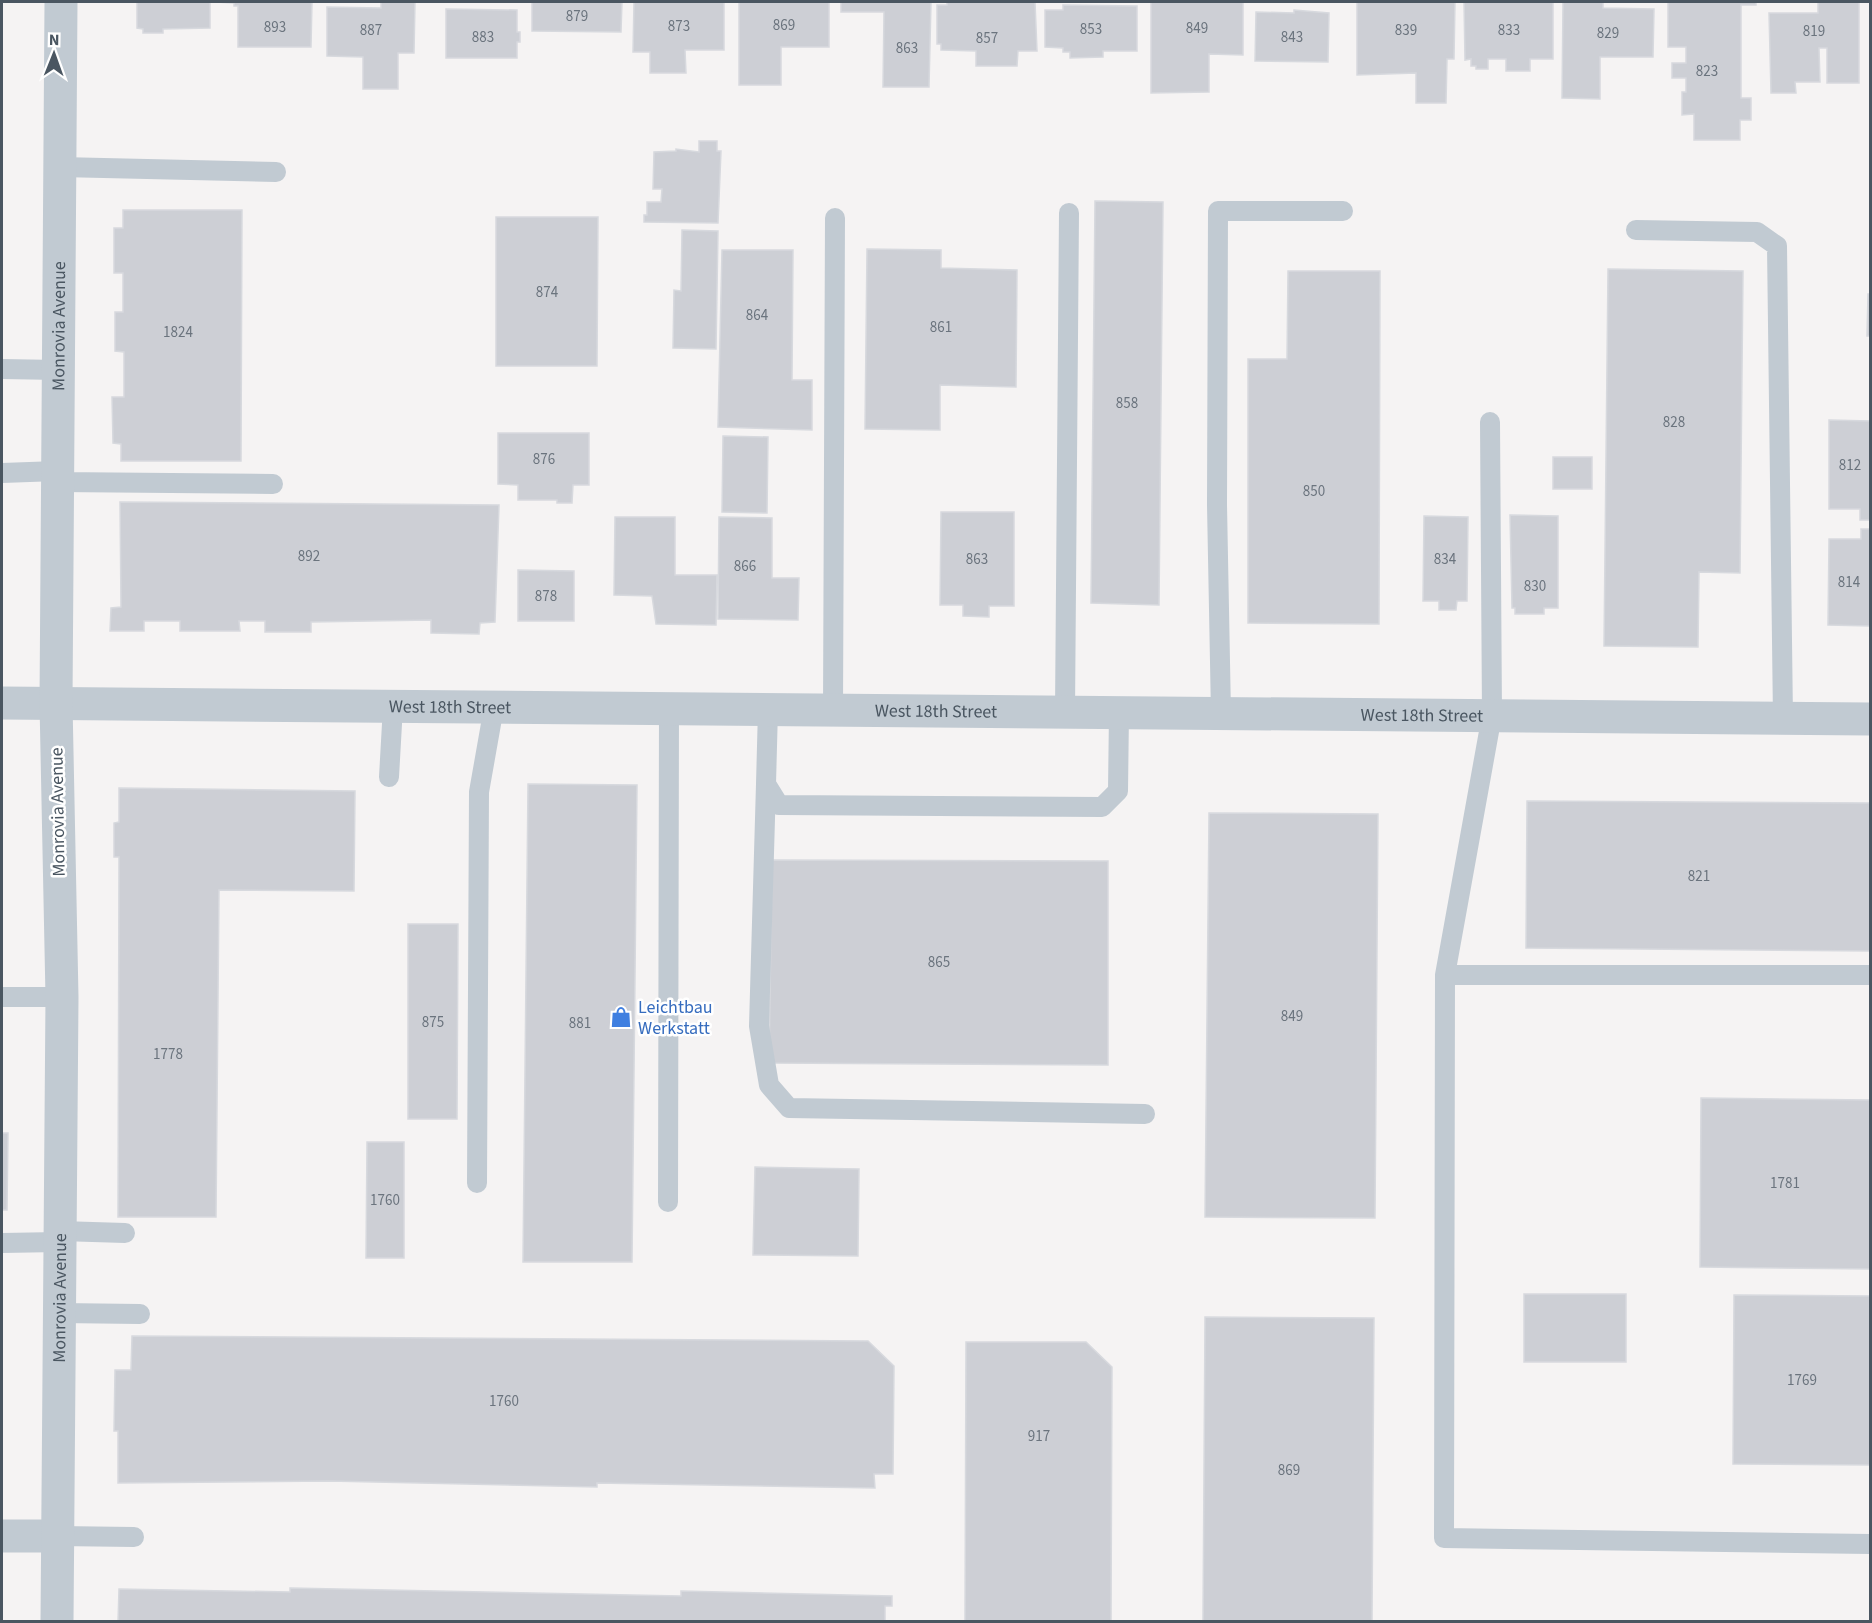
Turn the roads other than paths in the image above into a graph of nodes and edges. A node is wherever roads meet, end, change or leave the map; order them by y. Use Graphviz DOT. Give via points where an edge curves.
graph roads {
  1 [pos="61,2"];
  2 [pos="60,167"];
  3 [pos="276,172"];
  4 [pos="1343,211"];
  5 [pos="1069,213"];
  6 [pos="835,218"];
  7 [pos="1636,230"];
  8 [pos="2,369"];
  9 [pos="58,370"];
  10 [pos="1490,422"];
  11 [pos="2,473"];
  12 [pos="57,476"];
  13 [pos="273,483"];
  14 [pos="2,703"];
  15 [pos="56,703"];
  16 [pos="393,706"];
  17 [pos="494,707"];
  18 [pos="669,709"];
  19 [pos="768,709"];
  20 [pos="833,710"];
  21 [pos="1065,712"];
  22 [pos="1119,712"];
  23 [pos="1221,714"];
  24 [pos="1492,715"];
  25 [pos="1783,718"];
  26 [pos="1870,719"];
  27 [pos="389,777"];
  28 [pos="766,784"];
  29 [pos="1445,975"];
  30 [pos="1870,975"];
  31 [pos="62,997"];
  32 [pos="2,998"];
  33 [pos="1144,1114"];
  34 [pos="477,1183"];
  35 [pos="668,1202"];
  36 [pos="125,1233"];
  37 [pos="59,1237"];
  38 [pos="2,1243"];
  39 [pos="59,1313"];
  40 [pos="140,1314"];
  41 [pos="2,1536"];
  42 [pos="57,1536"];
  43 [pos="134,1537"];
  44 [pos="1870,1544"];
  45 [pos="57,1622"];
  1 -- 2 [label="street, Monrovia Avenue"];
  2 -- 3 [label="lane"];
  2 -- 9 [label="street, Monrovia Avenue"];
  4 -- 23 [label="lane" via="1218,211"];
  5 -- 21 [label="lane"];
  6 -- 20 [label="lane"];
  7 -- 25 [label="lane" via="1757,232 1777,246"];
  8 -- 9 [label="lane"];
  9 -- 12 [label="street, Monrovia Avenue"];
  10 -- 24 [label="lane"];
  11 -- 12 [label="lane"];
  12 -- 13 [label="lane"];
  12 -- 15 [label="street, Monrovia Avenue"];
  14 -- 15 [label="street, West 18th Street"];
  15 -- 16 [label="street, West 18th Street"];
  15 -- 31 [label="street, Monrovia Avenue"];
  16 -- 17 [label="street, West 18th Street"];
  16 -- 27 [label="lane"];
  17 -- 18 [label="street, West 18th Street"];
  17 -- 34 [label="lane" via="479,792"];
  18 -- 19 [label="street, West 18th Street"];
  18 -- 35 [label="lane"];
  19 -- 20 [label="street, West 18th Street"];
  19 -- 28 [label="lane"];
  20 -- 21 [label="street, West 18th Street"];
  21 -- 22 [label="street, West 18th Street"];
  22 -- 23 [label="street, West 18th Street"];
  22 -- 28 [label="lane" via="1118,790 1102,807 779,805"];
  23 -- 24 [label="street, West 18th Street"];
  24 -- 25 [label="street, West 18th Street"];
  24 -- 29 [label="lane"];
  25 -- 26 [label="street, West 18th Street"];
  28 -- 33 [label="lane" via="759,1026 770,1085 789,1108"];
  29 -- 30 [label="lane"];
  29 -- 44 [label="lane" via="1444,1538"];
  31 -- 32 [label="lane"];
  31 -- 37 [label="street, Monrovia Avenue"];
  36 -- 37 [label="lane"];
  37 -- 38 [label="lane"];
  37 -- 39 [label="street, Monrovia Avenue"];
  39 -- 40 [label="lane"];
  39 -- 42 [label="street, Monrovia Avenue"];
  41 -- 42 [label="street"];
  42 -- 43 [label="lane"];
  42 -- 45 [label="street, Monrovia Avenue"];
}
